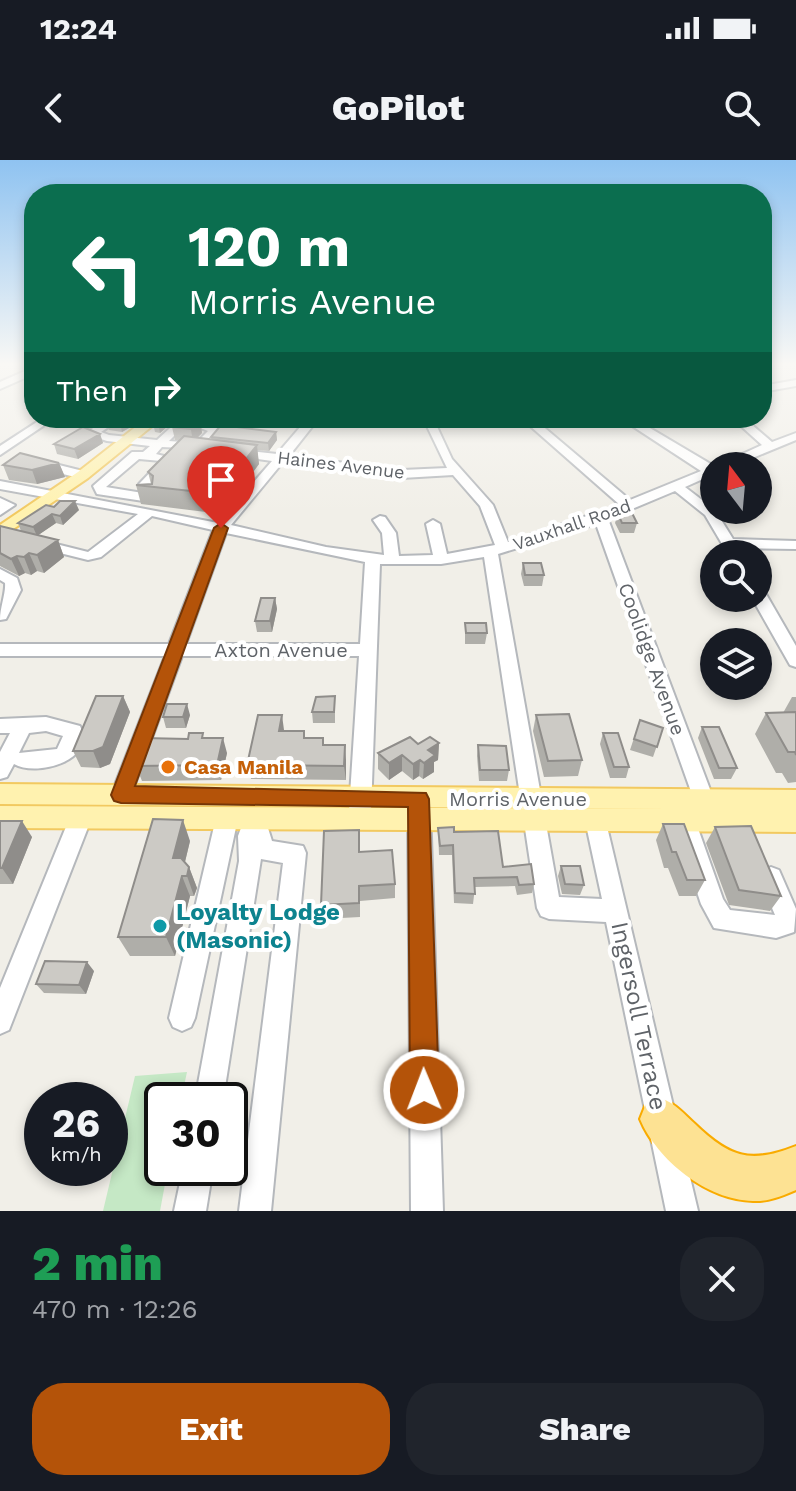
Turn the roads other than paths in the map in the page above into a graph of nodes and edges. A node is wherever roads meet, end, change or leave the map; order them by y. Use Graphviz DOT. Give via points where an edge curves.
graph roads {
  1 [pos="35,428"];
  2 [pos="100,428"];
  3 [pos="143,428"];
  4 [pos="175,428"];
  5 [pos="213,428"];
  6 [pos="306,428"];
  7 [pos="433,428"];
  8 [pos="538,428"];
  9 [pos="643,428"];
  10 [pos="749,428"];
  11 [pos="796,436"];
  12 [pos="129,439"];
  13 [pos="159,442"];
  14 [pos="770,446"];
  15 [pos="199,447"];
  16 [pos="0,451"];
  17 [pos="756,452"];
  18 [pos="146,456"];
  19 [pos="282,458"];
  20 [pos="700,460"];
  21 [pos="43,465"];
  22 [pos="104,466"];
  23 [pos="457,471"];
  24 [pos="700,476"];
  25 [pos="145,484"];
  26 [pos="7,486"];
  27 [pos="676,486"];
  28 [pos="56,494"];
  29 [pos="0,500"];
  30 [pos="149,505"];
  31 [pos="629,506"];
  32 [pos="0,511"];
  33 [pos="600,517"];
  34 [pos="380,520"];
  35 [pos="433,524"];
  36 [pos="220,529"];
  37 [pos="0,533"];
  38 [pos="727,540"];
  39 [pos="796,545"];
  40 [pos="772,546"];
  41 [pos="497,550"];
  42 [pos="383,559"];
  43 [pos="441,560"];
  44 [pos="0,574"];
  45 [pos="3,606"];
  46 [pos="768,612"];
  47 [pos="174,649"];
  48 [pos="0,650"];
  49 [pos="370,650"];
  50 [pos="796,661"];
  51 [pos="0,726"];
  52 [pos="23,727"];
  53 [pos="22,760"];
  54 [pos="0,771"];
  55 [pos="0,794"];
  56 [pos="121,795"];
  57 [pos="704,800"];
  58 [pos="796,800"];
  59 [pos="360,808"];
  60 [pos="419,809"];
  61 [pos="533,809"];
  62 [pos="0,817"];
  63 [pos="81,817"];
  64 [pos="227,818"];
  65 [pos="255,818"];
  66 [pos="596,820"];
  67 [pos="684,820"];
  68 [pos="747,821"];
  69 [pos="796,821"];
  70 [pos="616,911"];
  71 [pos="182,1018"];
  72 [pos="0,1021"];
  73 [pos="212,1082"];
  74 [pos="661,1119"];
  75 [pos="796,1168"];
  76 [pos="195,1186"];
  77 [pos="190,1211"];
  78 [pos="255,1211"];
  79 [pos="427,1211"];
  80 [pos="682,1211"];
  1 -- 16 [label="street"];
  2 -- 12 [label="street, Haines Avenue" via="93,433"];
  3 -- 12 [label="main road"];
  4 -- 13 [label="street"];
  5 -- 15 [label="street"];
  6 -- 19 [label="street"];
  7 -- 23 [label="street"];
  8 -- 31 [label="street"];
  9 -- 20 [label="street"];
  10 -- 14 [label="street"];
  11 -- 14 [label="street, Vauxhall Road"];
  12 -- 13 [label="street, Haines Avenue"];
  12 -- 22 [label="main road"];
  13 -- 15 [label="street, Haines Avenue"];
  13 -- 18 [label="street"];
  14 -- 17 [label="street, Vauxhall Road"];
  15 -- 19 [label="street, Haines Avenue"];
  18 -- 22 [label="street"];
  18 -- 25 [label="street" via="170,459"];
  19 -- 23 [label="street, Haines Avenue" via="402,474"];
  19 -- 36 [label="street"];
  21 -- 22 [label="street"];
  22 -- 28 [label="main road"];
  22 -- 30 [label="street" via="99,489"];
  23 -- 41 [label="street" via="486,505"];
  24 -- 27 [label="street, Vauxhall Road"];
  26 -- 28 [label="street, Vauxhall Road"];
  26 -- 29 [label="street"];
  27 -- 31 [label="street, Vauxhall Road"];
  27 -- 38 [label="street" via="710,513"];
  28 -- 30 [label="street, Vauxhall Road"];
  28 -- 37 [label="main road"];
  29 -- 32 [label="street" via="8,505"];
  30 -- 36 [label="street, Vauxhall Road"];
  30 -- 37 [label="street" via="88,556"];
  31 -- 33 [label="street, Vauxhall Road"];
  33 -- 41 [label="street, Vauxhall Road"];
  33 -- 57 [label="street, Coolidge Avenue"];
  34 -- 42 [label="street" via="389,533"];
  35 -- 43 [label="street"];
  36 -- 42 [label="street, Vauxhall Road" via="328,554"];
  36 -- 47 [label="street"];
  39 -- 40 [label="street"];
  41 -- 43 [label="street, Vauxhall Road"];
  41 -- 61 [label="street"];
  42 -- 43 [label="street, Vauxhall Road"];
  42 -- 49 [label="street"];
  44 -- 45 [label="street" via="12,581"];
  46 -- 50 [label="street"];
  47 -- 48 [label="street, Axton Avenue"];
  47 -- 49 [label="street, Axton Avenue"];
  47 -- 56 [label="street"];
  49 -- 59 [label="street"];
  51 -- 52 [label="street"];
  52 -- 53 [label="street" via="46,724 73,731 74,740 59,759"];
  52 -- 54 [label="street"];
  55 -- 56 [label="main road, Morris Avenue"];
  56 -- 59 [label="main road, Morris Avenue"];
  57 -- 58 [label="main road, Morris Avenue"];
  57 -- 61 [label="main road, Morris Avenue"];
  59 -- 60 [label="main road, Morris Avenue"];
  59 -- 65 [label="main road, Morris Avenue"];
  60 -- 61 [label="main road, Morris Avenue"];
  60 -- 79 [label="street"];
  61 -- 66 [label="main road, Morris Avenue"];
  61 -- 70 [label="street" via="549,908"];
  62 -- 63 [label="main road, Morris Avenue"];
  63 -- 64 [label="main road, Morris Avenue"];
  63 -- 72 [label="street"];
  64 -- 65 [label="main road, Morris Avenue"];
  64 -- 71 [label="street"];
  65 -- 73 [label="street"];
  65 -- 78 [label="street" via="262,847 271,853 295,853"];
  66 -- 67 [label="main road, Morris Avenue"];
  66 -- 70 [label="street, Ingersoll Terrace"];
  67 -- 68 [label="main road, Morris Avenue"];
  67 -- 68 [label="street" via="717,915 776,927 785,924 787,916"];
  68 -- 69 [label="main road, Morris Avenue"];
  70 -- 74 [label="street, Ingersoll Terrace"];
  74 -- 75 [label="highway" via="693,1155 720,1173 765,1177"];
  74 -- 80 [label="street, Ingersoll Terrace"];
  76 -- 77 [label="street"];
}
